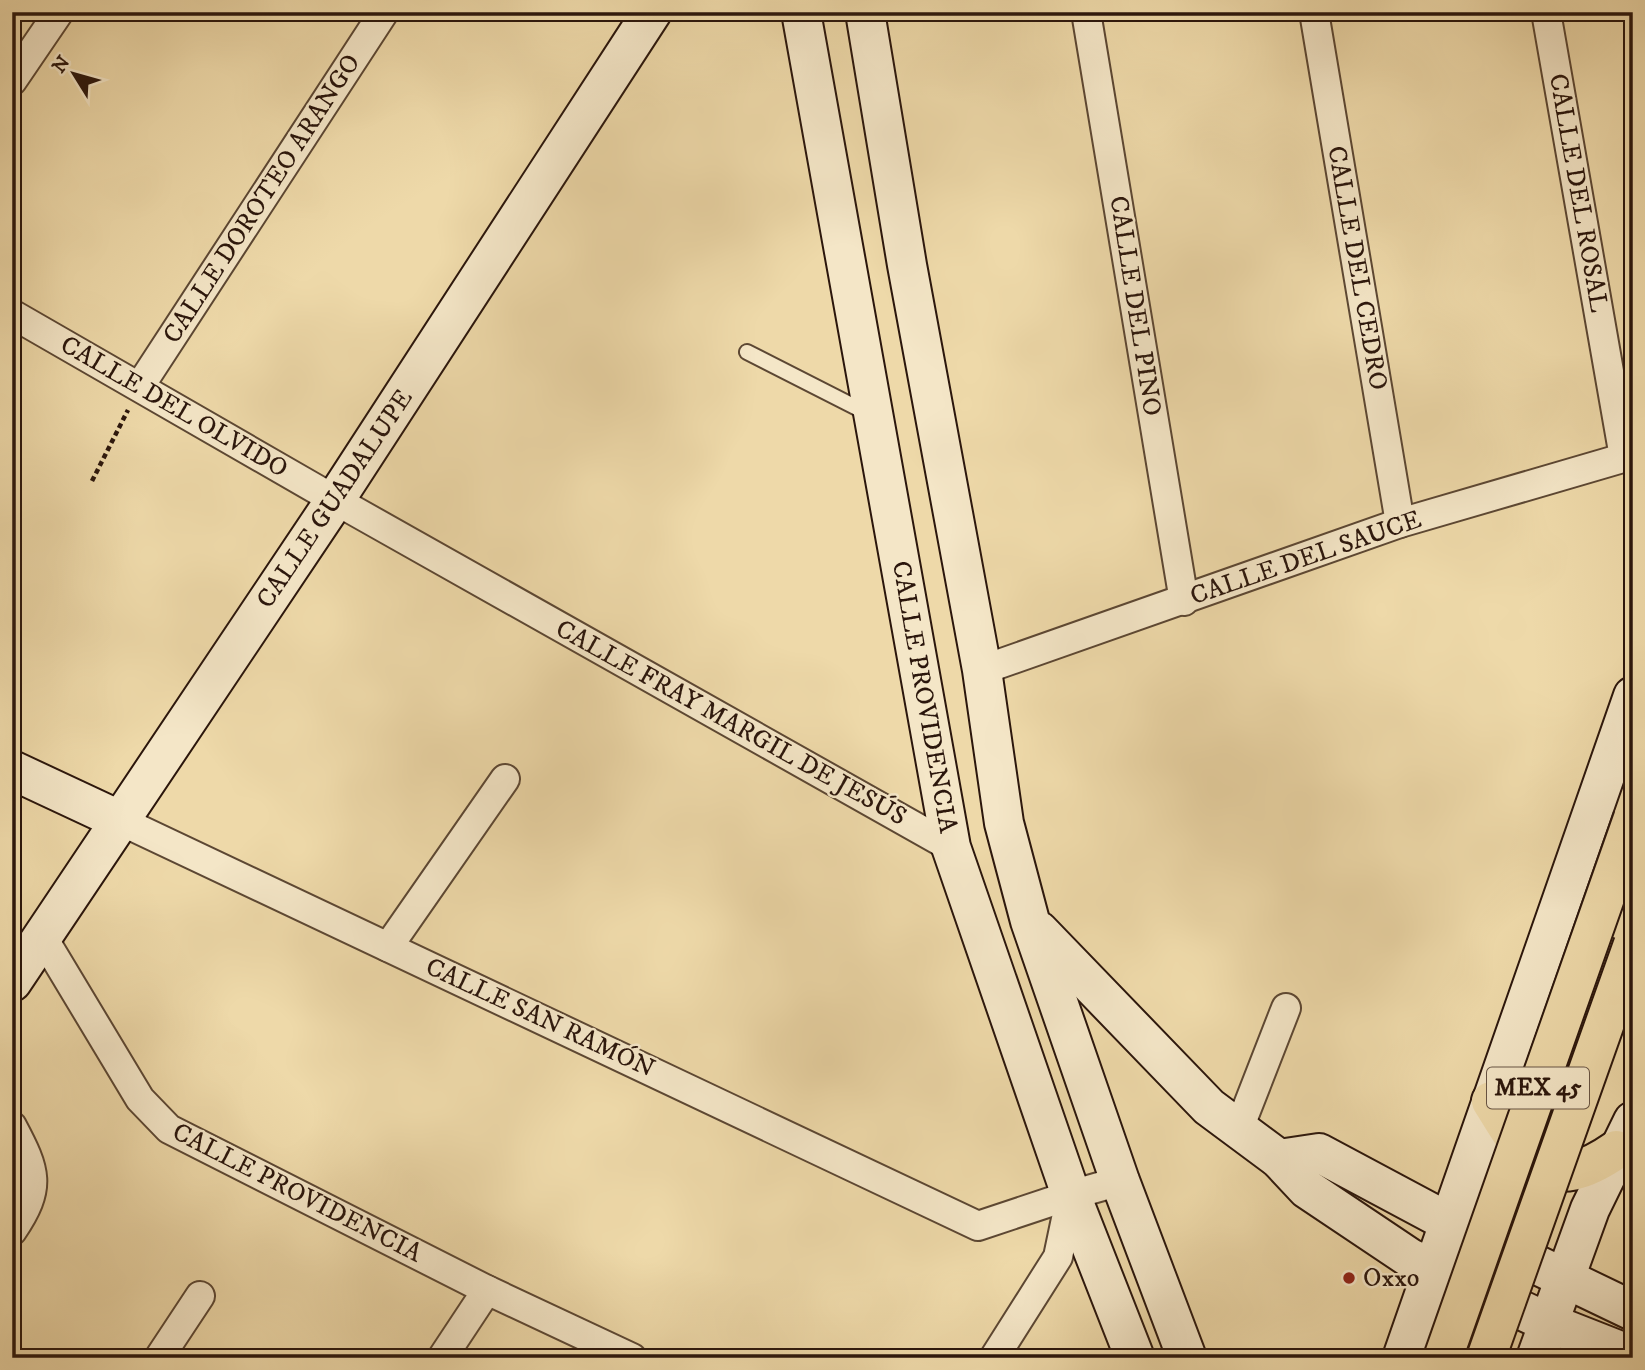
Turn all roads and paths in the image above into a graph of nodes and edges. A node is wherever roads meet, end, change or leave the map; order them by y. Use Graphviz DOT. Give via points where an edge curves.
graph roads {
  1 [pos="59,12"];
  2 [pos="384,12"];
  3 [pos="652,12"];
  4 [pos="801,12"];
  5 [pos="865,12"];
  6 [pos="1086,12"];
  7 [pos="1314,12"];
  8 [pos="1546,12"];
  9 [pos="12,80"];
  10 [pos="12,314"];
  11 [pos="747,352"];
  12 [pos="141,386"];
  13 [pos="874,417"];
  14 [pos="1628,456"];
  15 [pos="92,481"];
  16 [pos="335,500"];
  17 [pos="1400,523"];
  18 [pos="1184,601"];
  19 [pos="982,670"];
  20 [pos="1633,696"];
  21 [pos="12,770"];
  22 [pos="505,779"];
  23 [pos="1633,818"];
  24 [pos="119,820"];
  25 [pos="951,847"];
  26 [pos="1030,921"];
  27 [pos="42,936"];
  28 [pos="1633,944"];
  29 [pos="388,947"];
  30 [pos="12,982"];
  31 [pos="1286,1009"];
  32 [pos="1491,1101"];
  33 [pos="12,1126"];
  34 [pos="1238,1131"];
  35 [pos="1624,1136"];
  36 [pos="1279,1159"];
  37 [pos="1120,1181"];
  38 [pos="1071,1195"];
  39 [pos="14,1219"];
  40 [pos="1450,1223"];
  41 [pos="1434,1269"];
  42 [pos="1564,1280"];
  43 [pos="486,1290"];
  44 [pos="200,1296"];
  45 [pos="1633,1311"];
  46 [pos="1549,1323"];
  47 [pos="625,1356"];
  48 [pos="1633,1356"];
  49 [pos="159,1358"];
  50 [pos="442,1358"];
  51 [pos="994,1358"];
  52 [pos="1135,1358"];
  53 [pos="1187,1358"];
  54 [pos="1402,1358"];
  55 [pos="1433,1358"];
  56 [pos="1443,1358"];
  57 [pos="1484,1358"];
  58 [pos="1536,1358"];
  1 -- 9 [label="street"];
  2 -- 12 [label="street, CALLE DOROTEO ARANGO"];
  3 -- 16 [label="street, CALLE GUADALUPE"];
  4 -- 13 [label="street, CALLE PROVIDENCIA"];
  5 -- 19 [label="street"];
  6 -- 18 [label="street, CALLE DEL PINO"];
  7 -- 17 [label="street, CALLE DEL CEDRO"];
  8 -- 14 [label="street, CALLE DEL ROSAL"];
  10 -- 12 [label="street, CALLE DEL OLVIDO"];
  11 -- 13 [label="lane"];
  12 -- 15 [label="path"];
  12 -- 16 [label="street, CALLE DEL OLVIDO"];
  13 -- 25 [label="street, CALLE PROVIDENCIA"];
  14 -- 17 [label="street, CALLE DEL SAUCE"];
  16 -- 24 [label="street, CALLE GUADALUPE"];
  16 -- 25 [label="street, CALLE FRAY MARGIL DE JESÚS"];
  17 -- 18 [label="street, CALLE DEL SAUCE"];
  18 -- 19 [label="street, CALLE DEL SAUCE"];
  19 -- 26 [label="street" via="1004,823"];
  20 -- 32 [label="street"];
  21 -- 24 [label="street, CALLE SAN RAMÓN"];
  22 -- 29 [label="street"];
  23 -- 56 [label="main road, MEX 45, bridge"];
  24 -- 27 [label="street, CALLE GUADALUPE"];
  24 -- 29 [label="street, CALLE SAN RAMÓN"];
  25 -- 26 [label="street, CALLE FRAY MARGIL DE JESÚS"];
  25 -- 38 [label="street, CALLE PROVIDENCIA"];
  26 -- 34 [label="street, CALLE FRAY MARGIL DE JESÚS" via="1209,1107"];
  26 -- 37 [label="street"];
  27 -- 30 [label="street, CALLE GUADALUPE"];
  27 -- 43 [label="street, CALLE PROVIDENCIA" via="141,1099 169,1129"];
  28 -- 57 [label="main road, MEX 45, bridge"];
  29 -- 38 [label="street, CALLE SAN RAMÓN" via="978,1226"];
  31 -- 34 [label="street"];
  32 -- 35 [label="main road" via="1512,1135 1545,1168 1571,1174 1591,1167"];
  32 -- 40 [label="street"];
  33 -- 39 [label="street" via="36,1183 30,1203"];
  34 -- 36 [label="street, CALLE FRAY MARGIL DE JESÚS"];
  35 -- 42 [label="street"];
  36 -- 40 [label="street" via="1319,1153"];
  36 -- 41 [label="street, CALLE FRAY MARGIL DE JESÚS" via="1307,1189"];
  37 -- 38 [label="street, CALLE SAN RAMÓN"];
  37 -- 53 [label="street"];
  38 -- 51 [label="street" via="1058,1257"];
  38 -- 52 [label="street, CALLE PROVIDENCIA"];
  40 -- 41 [label="street"];
  40 -- 42 [label="street"];
  41 -- 46 [label="street, CALLE FRAY MARGIL DE JESÚS"];
  41 -- 54 [label="street"];
  42 -- 45 [label="street"];
  42 -- 46 [label="street"];
  43 -- 47 [label="street, CALLE PROVIDENCIA"];
  43 -- 50 [label="street"];
  44 -- 49 [label="street"];
  46 -- 48 [label="street, CALLE FRAY MARGIL DE JESÚS"];
  46 -- 58 [label="street"];
  55 -- 57 [label="main road" via="1442,1350 1463,1348"];
}
